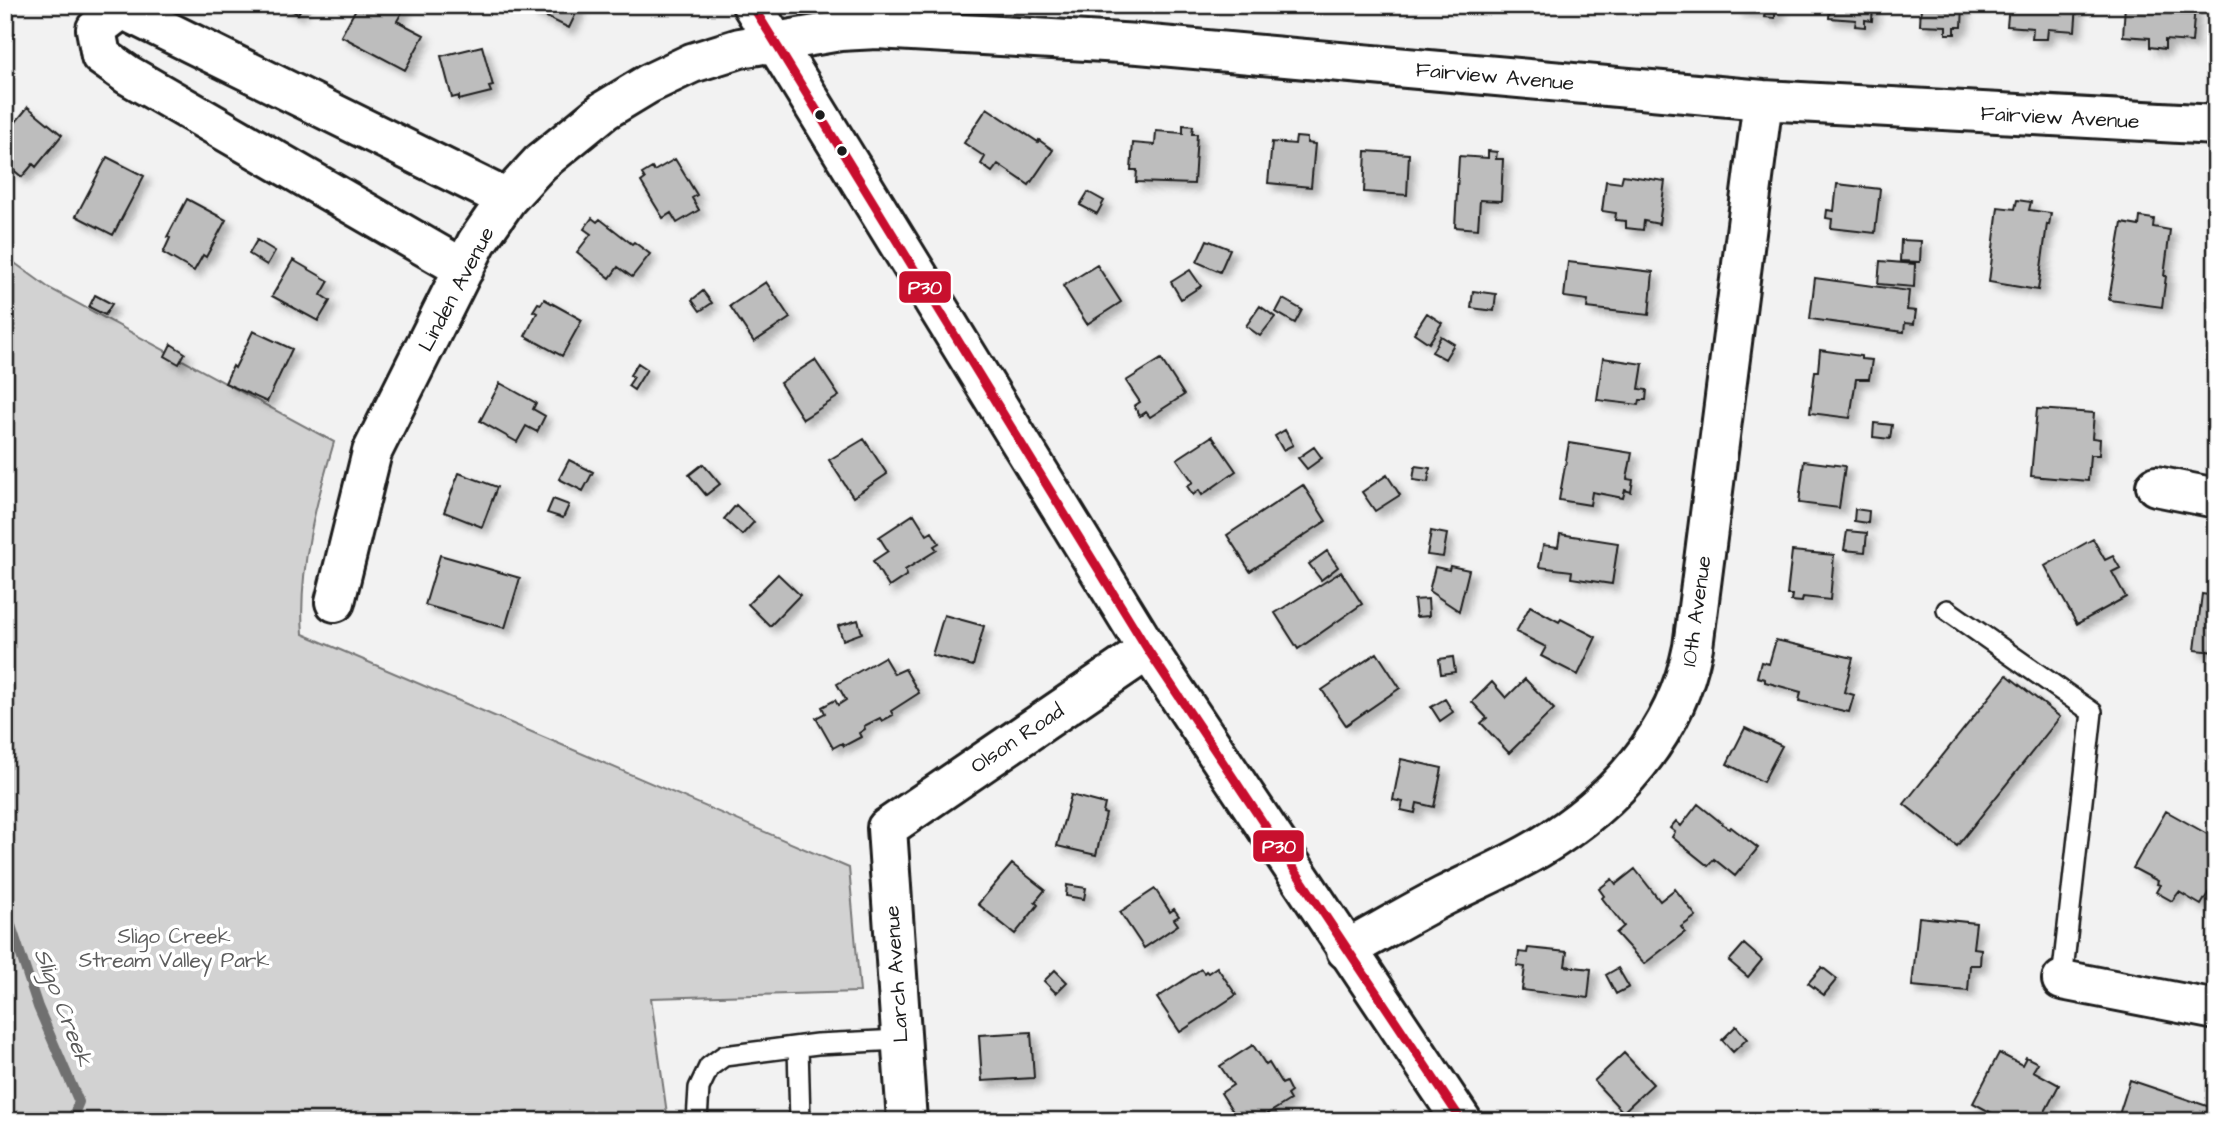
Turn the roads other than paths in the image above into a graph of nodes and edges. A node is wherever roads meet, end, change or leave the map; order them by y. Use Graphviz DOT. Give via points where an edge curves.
graph roads {
  1 [pos="752,5"];
  2 [pos="775,42"];
  3 [pos="1763,100"];
  4 [pos="2216,125"];
  5 [pos="507,199"];
  6 [pos="464,269"];
  7 [pos="2156,486"];
  8 [pos="2216,498"];
  9 [pos="335,602"];
  10 [pos="1947,610"];
  11 [pos="1148,650"];
  12 [pos="887,828"];
  13 [pos="1346,950"];
  14 [pos="2062,980"];
  15 [pos="2216,1010"];
  16 [pos="900,1041"];
  17 [pos="798,1047"];
  18 [pos="697,1121"];
  19 [pos="800,1121"];
  20 [pos="906,1121"];
  21 [pos="1462,1121"];
  1 -- 2 [label="street"];
  2 -- 3 [label="street, Fairview Avenue" via="877,29 1139,44"];
  2 -- 5 [label="street, Linden Avenue" via="718,53 648,84 574,134"];
  2 -- 11 [label="street"];
  3 -- 4 [label="street, Fairview Avenue"];
  3 -- 13 [label="street, 10th Avenue" via="1693,647 1669,719 1640,760 1576,823 1538,848"];
  5 -- 6 [label="street, Linden Avenue"];
  5 -- 6 [label="street" via="122,9 96,29 101,55 128,75"];
  6 -- 9 [label="street, Linden Avenue" via="372,452"];
  7 -- 8 [label="street"];
  10 -- 14 [label="lane" via="2092,712"];
  11 -- 12 [label="street, Olson Road"];
  11 -- 13 [label="street"];
  12 -- 16 [label="street, Larch Avenue"];
  13 -- 21 [label="street"];
  14 -- 15 [label="street"];
  16 -- 17 [label="lane"];
  16 -- 20 [label="street, Larch Avenue"];
  17 -- 18 [label="lane" via="724,1055 709,1067 699,1088"];
  17 -- 19 [label="lane"];
}
